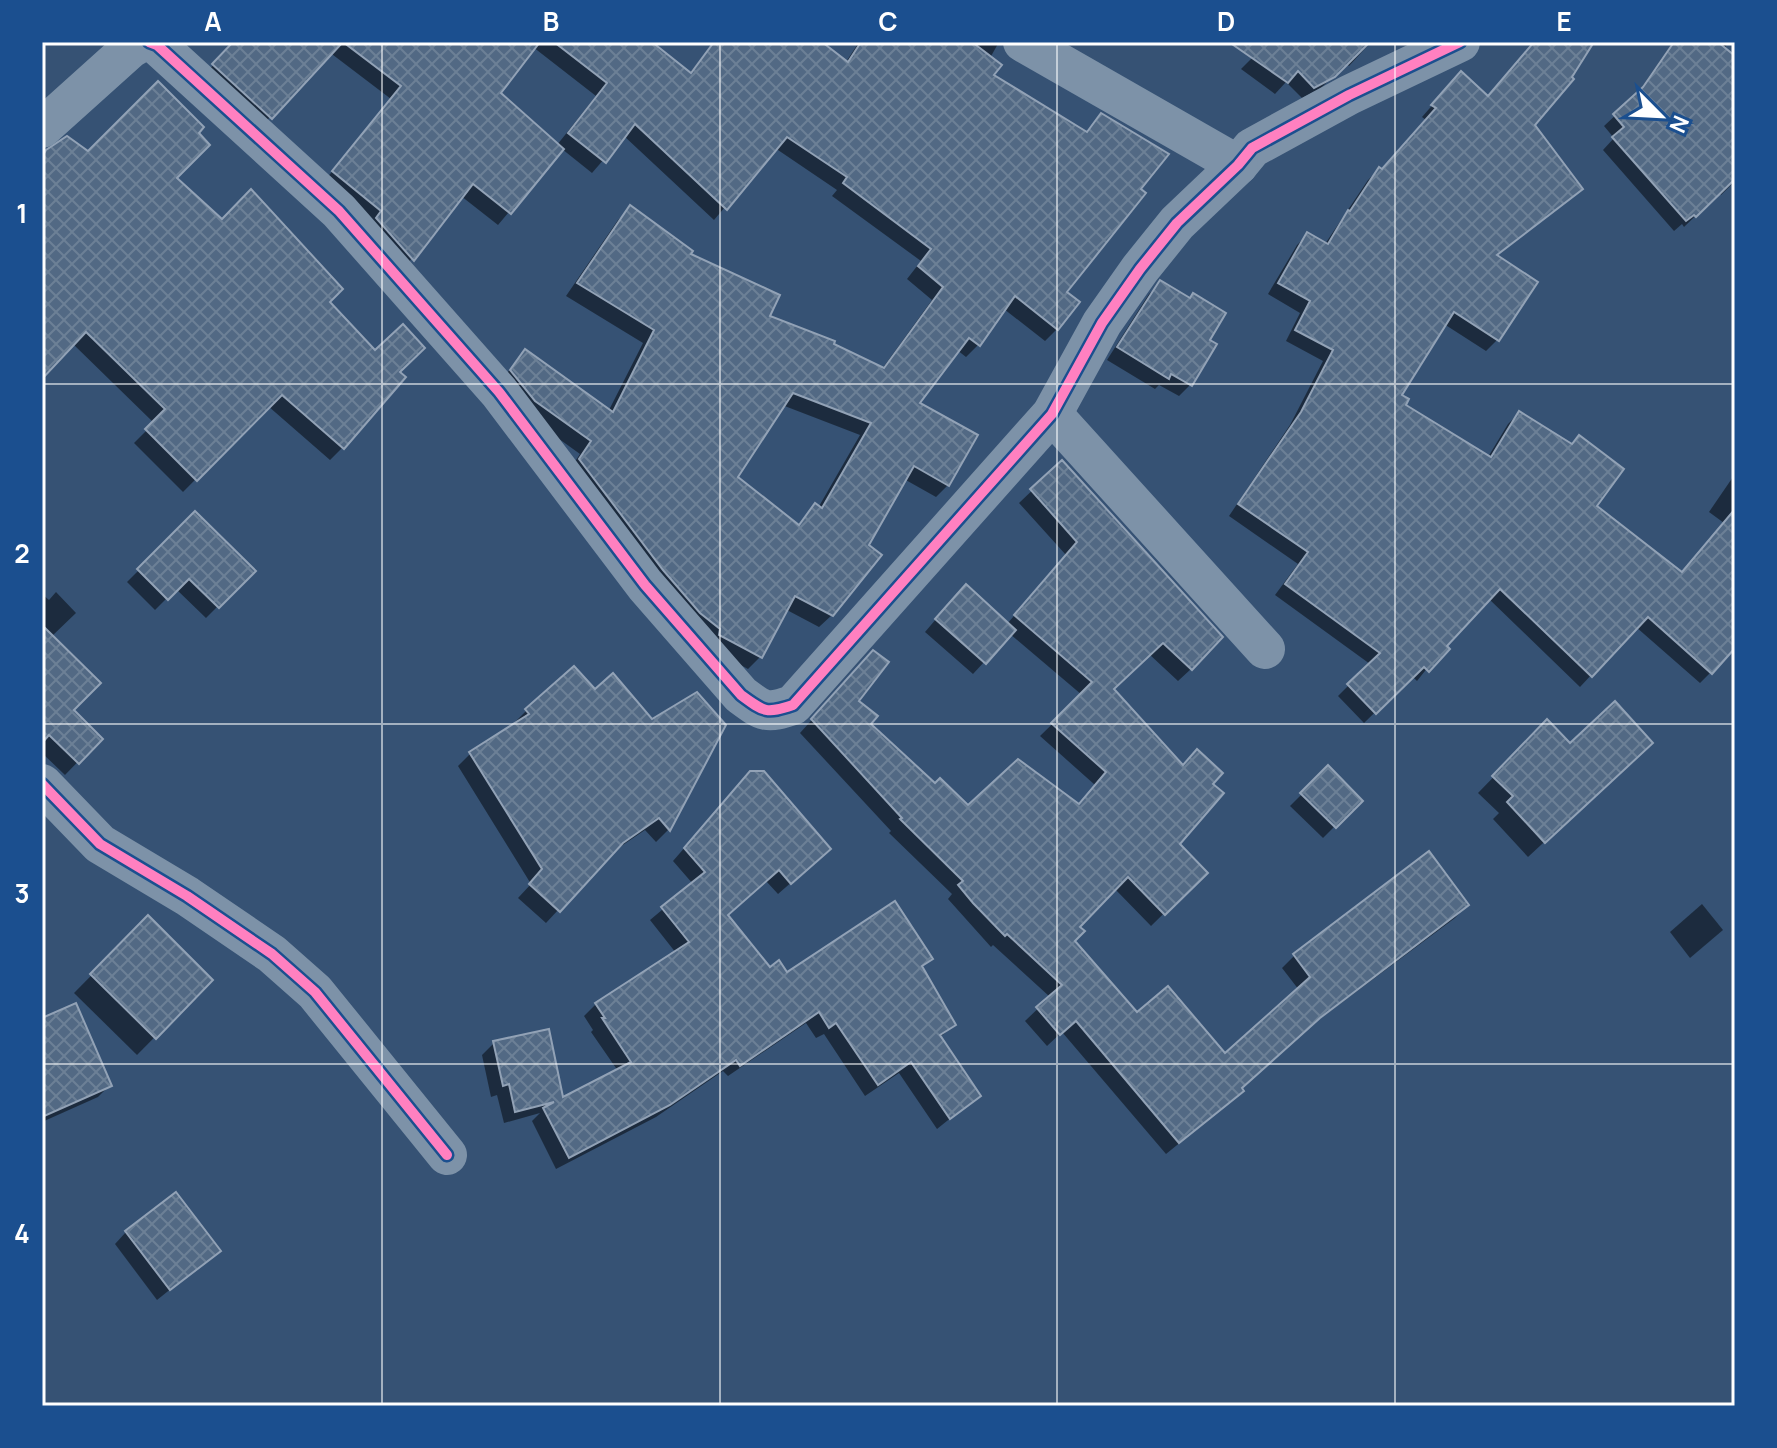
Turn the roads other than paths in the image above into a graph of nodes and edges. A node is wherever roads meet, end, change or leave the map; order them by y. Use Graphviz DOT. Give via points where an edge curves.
graph roads {
  1 [pos="141,42"];
  2 [pos="149,42"];
  3 [pos="1023,42"];
  4 [pos="1460,42"];
  5 [pos="42,128"];
  6 [pos="1238,165"];
  7 [pos="1052,414"];
  8 [pos="1265,649"];
  9 [pos="42,784"];
  10 [pos="447,1155"];
  1 -- 5 [label="street"];
  2 -- 7 [label="street" via="339,211 499,392 645,585 759,709 770,712 793,705"];
  3 -- 6 [label="street"];
  4 -- 6 [label="street" via="1252,148"];
  6 -- 7 [label="street" via="1177,223 1140,269 1102,323"];
  7 -- 8 [label="street"];
  9 -- 10 [label="street" via="100,844 272,954 315,992"];
}
